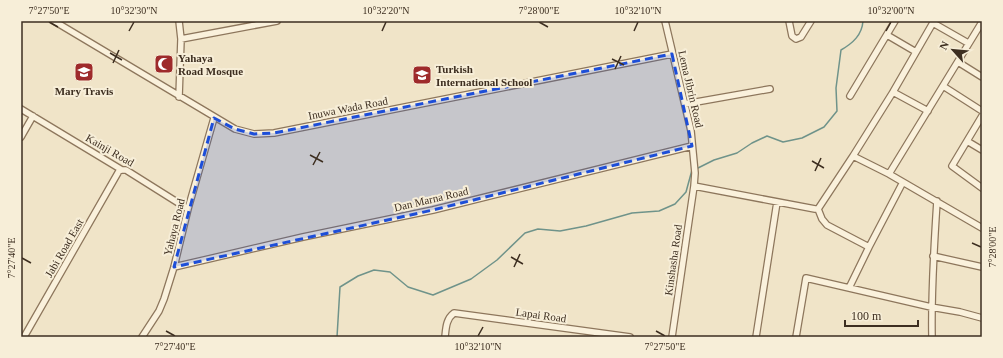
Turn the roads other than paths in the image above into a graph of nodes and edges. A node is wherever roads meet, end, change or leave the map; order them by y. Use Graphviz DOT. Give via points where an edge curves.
graph roads {
  1 [pos="54,21"];
  2 [pos="179,21"];
  3 [pos="277,21"];
  4 [pos="284,21"];
  5 [pos="665,21"];
  6 [pos="789,21"];
  7 [pos="810,21"];
  8 [pos="895,21"];
  9 [pos="934,22"];
  10 [pos="982,22"];
  11 [pos="248,28"];
  12 [pos="976,31"];
  13 [pos="887,35"];
  14 [pos="982,35"];
  15 [pos="181,39"];
  16 [pos="968,43"];
  17 [pos="916,52"];
  18 [pos="672,54"];
  19 [pos="958,62"];
  20 [pos="982,77"];
  21 [pos="943,86"];
  22 [pos="770,89"];
  23 [pos="893,92"];
  24 [pos="850,96"];
  25 [pos="179,97"];
  26 [pos="685,104"];
  27 [pos="21,109"];
  28 [pos="928,111"];
  29 [pos="982,111"];
  30 [pos="33,116"];
  31 [pos="982,116"];
  32 [pos="214,118"];
  33 [pos="21,137"];
  34 [pos="967,141"];
  35 [pos="692,146"];
  36 [pos="982,150"];
  37 [pos="853,156"];
  38 [pos="122,170"];
  39 [pos="695,173"];
  40 [pos="889,174"];
  41 [pos="903,182"];
  42 [pos="694,186"];
  43 [pos="982,188"];
  44 [pos="937,201"];
  45 [pos="777,202"];
  46 [pos="188,209"];
  47 [pos="818,209"];
  48 [pos="982,228"];
  49 [pos="868,247"];
  50 [pos="933,256"];
  51 [pos="174,267"];
  52 [pos="982,267"];
  53 [pos="849,288"];
  54 [pos="932,307"];
  55 [pos="982,318"];
  56 [pos="24,337"];
  57 [pos="142,337"];
  58 [pos="445,337"];
  59 [pos="630,337"];
  60 [pos="672,337"];
  61 [pos="756,337"];
  62 [pos="796,337"];
  63 [pos="932,337"];
  1 -- 25 [label="street, Inuwa Wada Road"];
  2 -- 15 [label="street"];
  3 -- 15 [label="street"];
  4 -- 11 [label="street"];
  5 -- 18 [label="street, Lema Jibrin Road"];
  6 -- 7 [label="street" via="792,36 796,39 801,37"];
  8 -- 13 [label="street"];
  9 -- 16 [label="street"];
  9 -- 17 [label="street"];
  10 -- 12 [label="street"];
  12 -- 14 [label="street"];
  12 -- 16 [label="street"];
  13 -- 17 [label="street"];
  13 -- 24 [label="street"];
  15 -- 25 [label="street"];
  16 -- 19 [label="street"];
  17 -- 23 [label="street"];
  18 -- 26 [label="street, Lema Jibrin Road"];
  18 -- 32 [label="street, Inuwa Wada Road" via="274,133 254,134 235,129"];
  19 -- 20 [label="street"];
  19 -- 21 [label="street"];
  21 -- 28 [label="street"];
  21 -- 29 [label="street"];
  22 -- 26 [label="street"];
  23 -- 28 [label="street"];
  23 -- 37 [label="street"];
  25 -- 32 [label="street, Inuwa Wada Road"];
  26 -- 35 [label="street, Lema Jibrin Road"];
  27 -- 30 [label="street, Kainji Road"];
  28 -- 40 [label="street"];
  30 -- 33 [label="street"];
  30 -- 38 [label="street, Kainji Road"];
  31 -- 34 [label="street"];
  32 -- 46 [label="street, Yahaya Road"];
  34 -- 36 [label="street"];
  34 -- 43 [label="street" via="952,166"];
  35 -- 39 [label="street, Lema Jibrin Road"];
  35 -- 51 [label="street, Dan Marna Road" via="441,208"];
  37 -- 40 [label="street"];
  37 -- 47 [label="street"];
  38 -- 46 [label="street, Kainji Road" via="126,170"];
  38 -- 56 [label="street, Jabi Road East" via="119,171"];
  39 -- 42 [label="street, Kinshasha Road"];
  40 -- 41 [label="street"];
  41 -- 44 [label="street"];
  41 -- 49 [label="street"];
  42 -- 45 [label="street"];
  42 -- 60 [label="street, Kinshasha Road"];
  44 -- 48 [label="street"];
  44 -- 50 [label="street"];
  45 -- 47 [label="street"];
  45 -- 61 [label="street"];
  46 -- 51 [label="street, Yahaya Road"];
  47 -- 49 [label="street" via="828,225"];
  49 -- 53 [label="street"];
  50 -- 52 [label="street"];
  50 -- 54 [label="street"];
  51 -- 57 [label="street, Yahaya Road" via="159,311"];
  53 -- 54 [label="street"];
  53 -- 62 [label="street" via="806,278"];
  54 -- 55 [label="street"];
  54 -- 63 [label="street"];
  58 -- 59 [label="street, Lapai Road" via="448,320 454,313"];
}
